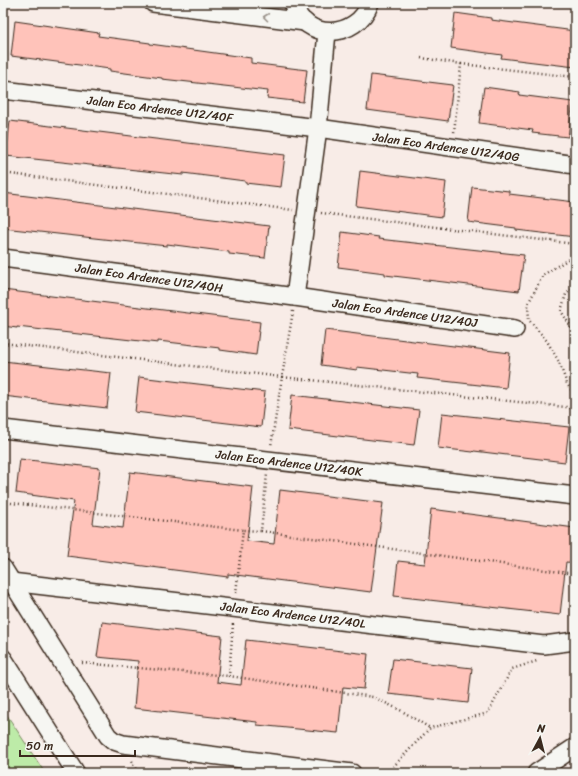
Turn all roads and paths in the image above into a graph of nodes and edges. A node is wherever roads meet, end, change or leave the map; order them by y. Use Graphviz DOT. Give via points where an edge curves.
graph roads {
  1 [pos="153,3"];
  2 [pos="293,3"];
  3 [pos="370,3"];
  4 [pos="305,22"];
  5 [pos="327,32"];
  6 [pos="421,58"];
  7 [pos="461,64"];
  8 [pos="575,77"];
  9 [pos="3,90"];
  10 [pos="318,128"];
  11 [pos="453,147"];
  12 [pos="575,165"];
  13 [pos="3,174"];
  14 [pos="307,212"];
  15 [pos="575,244"];
  16 [pos="575,255"];
  17 [pos="3,258"];
  18 [pos="575,287"];
  19 [pos="295,297"];
  20 [pos="515,329"];
  21 [pos="575,333"];
  22 [pos="3,343"];
  23 [pos="282,377"];
  24 [pos="575,395"];
  25 [pos="575,408"];
  26 [pos="3,429"];
  27 [pos="269,460"];
  28 [pos="575,496"];
  29 [pos="3,502"];
  30 [pos="243,530"];
  31 [pos="261,532"];
  32 [pos="575,574"];
  33 [pos="7,575"];
  34 [pos="234,608"];
  35 [pos="575,641"];
  36 [pos="3,658"];
  37 [pos="61,661"];
  38 [pos="538,661"];
  39 [pos="228,676"];
  40 [pos="430,728"];
  41 [pos="575,747"];
  42 [pos="76,773"];
  43 [pos="352,773"];
  44 [pos="383,773"];
  45 [pos="536,773"];
  4 -- 1 [label="street, one-way"];
  2 -- 4 [label="street"];
  3 -- 5 [label="street" via="362,18 354,25 344,30"];
  4 -- 5 [label="street"];
  5 -- 10 [label="street"];
  6 -- 7 [label="path"];
  7 -- 8 [label="path"];
  7 -- 11 [label="path"];
  9 -- 10 [label="street, Jalan Eco Ardence U12/40F"];
  10 -- 11 [label="street, Jalan Eco Ardence U12/40G"];
  10 -- 14 [label="street"];
  11 -- 12 [label="street, Jalan Eco Ardence U12/40G"];
  13 -- 14 [label="path"];
  14 -- 15 [label="path"];
  14 -- 19 [label="street"];
  16 -- 24 [label="path" via="543,275 528,304 529,320 547,341 559,362 567,384"];
  17 -- 19 [label="street, Jalan Eco Ardence U12/40H"];
  18 -- 21 [label="path" via="566,294 561,311"];
  19 -- 20 [label="street, Jalan Eco Ardence U12/40J"];
  19 -- 23 [label="path"];
  22 -- 23 [label="path"];
  23 -- 25 [label="path"];
  23 -- 27 [label="path"];
  26 -- 27 [label="street, Jalan Eco Ardence U12/40K"];
  27 -- 28 [label="street, Jalan Eco Ardence U12/40K"];
  27 -- 31 [label="path"];
  29 -- 30 [label="path"];
  30 -- 31 [label="path"];
  30 -- 34 [label="path"];
  31 -- 32 [label="path"];
  33 -- 34 [label="street, Jalan Eco Ardence U12/40L"];
  33 -- 37 [label="street"];
  34 -- 35 [label="street, Jalan Eco Ardence U12/40L" via="544,645"];
  34 -- 39 [label="path"];
  36 -- 42 [label="street"];
  37 -- 39 [label="path"];
  37 -- 43 [label="street" via="108,736 114,741"];
  38 -- 40 [label="path" via="512,669 488,712"];
  39 -- 40 [label="path" via="373,697"];
  40 -- 44 [label="path" via="391,769"];
  41 -- 45 [label="street"];
}
